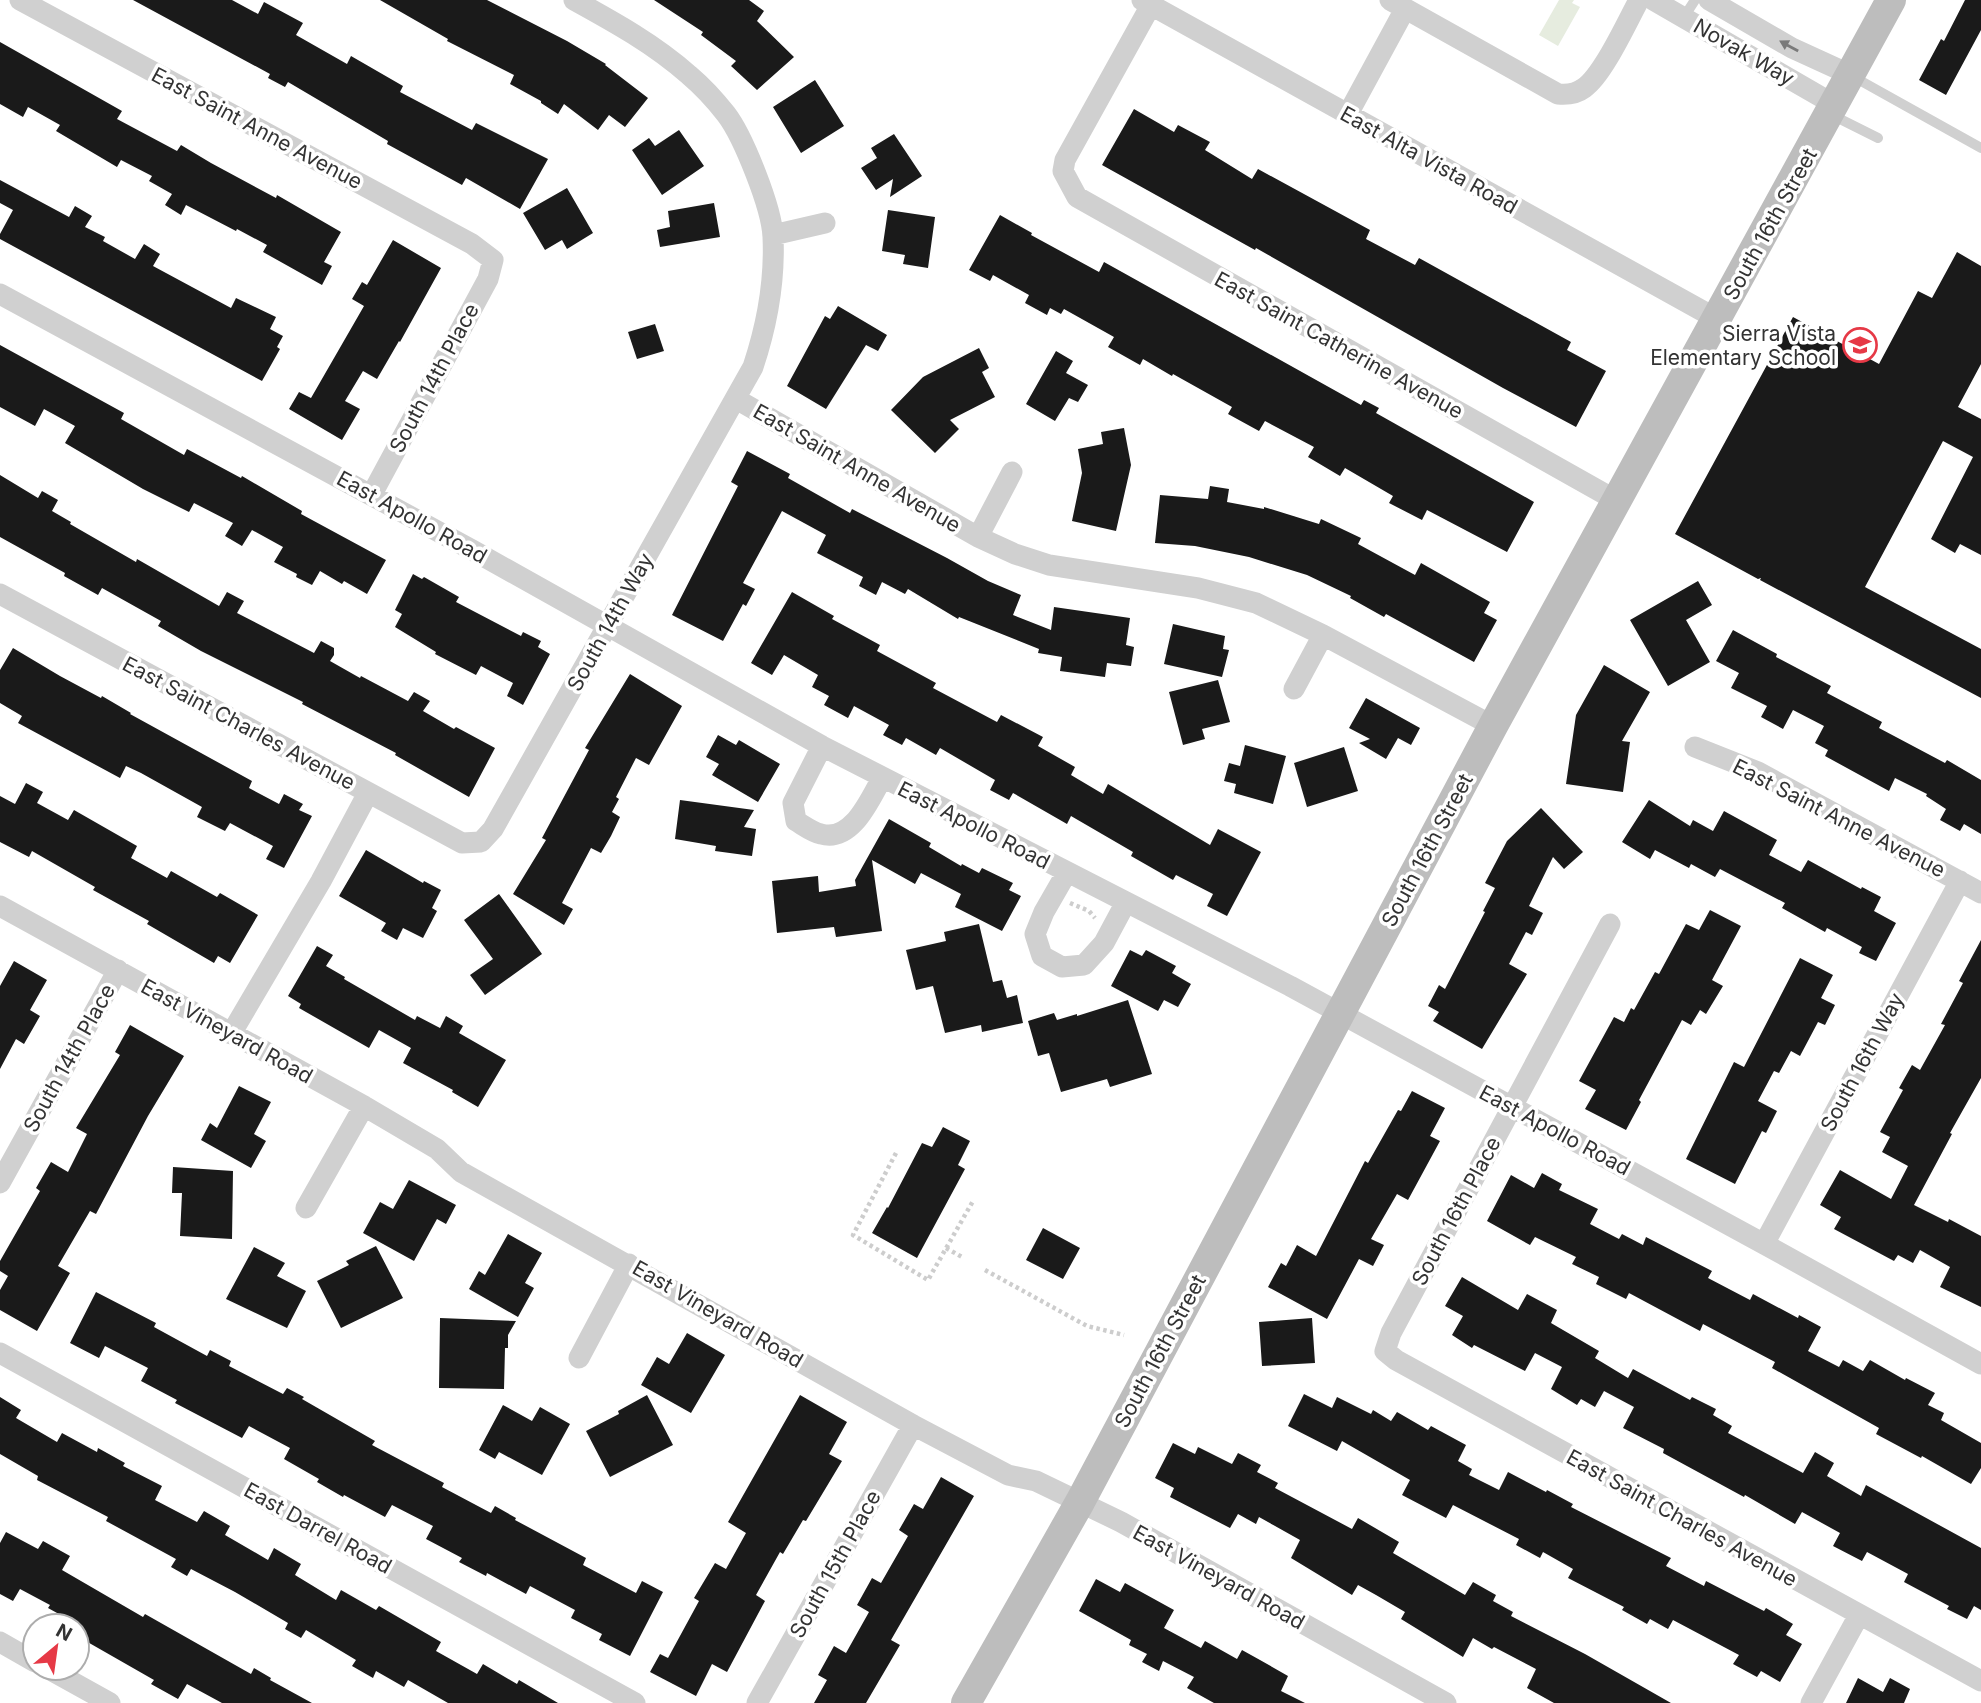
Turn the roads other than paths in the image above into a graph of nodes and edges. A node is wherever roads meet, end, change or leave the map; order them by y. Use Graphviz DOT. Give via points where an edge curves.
graph roads {
  1 [pos="20,0"];
  2 [pos="574,0"];
  3 [pos="1639,0"];
  4 [pos="1653,0"];
  5 [pos="1709,0"];
  6 [pos="1891,0"];
  7 [pos="1146,3"];
  8 [pos="1397,4"];
  9 [pos="1689,9"];
  10 [pos="1738,16"];
  11 [pos="1724,40"];
  12 [pos="1851,75"];
  13 [pos="1833,109"];
  14 [pos="1348,114"];
  15 [pos="1981,132"];
  16 [pos="1878,138"];
  17 [pos="1978,146"];
  18 [pos="825,223"];
  19 [pos="773,235"];
  20 [pos="492,260"];
  21 [pos="0,294"];
  22 [pos="1717,319"];
  23 [pos="736,399"];
  24 [pos="1012,472"];
  25 [pos="372,495"];
  26 [pos="1617,501"];
  27 [pos="978,537"];
  28 [pos="0,594"];
  29 [pos="609,626"];
  30 [pos="1323,635"];
  31 [pos="1294,689"];
  32 [pos="1493,726"];
  33 [pos="822,746"];
  34 [pos="1695,747"];
  35 [pos="882,778"];
  36 [pos="368,793"];
  37 [pos="481,842"];
  38 [pos="1067,872"];
  39 [pos="1960,881"];
  40 [pos="1981,893"];
  41 [pos="1126,902"];
  42 [pos="0,906"];
  43 [pos="1610,924"];
  44 [pos="118,970"];
  45 [pos="1339,1013"];
  46 [pos="231,1034"];
  47 [pos="364,1106"];
  48 [pos="1512,1106"];
  49 [pos="0,1183"];
  50 [pos="306,1208"];
  51 [pos="1764,1244"];
  52 [pos="629,1264"];
  53 [pos="1385,1350"];
  54 [pos="0,1353"];
  55 [pos="579,1358"];
  56 [pos="1981,1364"];
  57 [pos="914,1425"];
  58 [pos="1080,1502"];
  59 [pos="1859,1615"];
  60 [pos="0,1642"];
  61 [pos="21,1653"];
  62 [pos="1981,1681"];
  63 [pos="72,1682"];
  64 [pos="110,1703"];
  65 [pos="635,1703"];
  66 [pos="757,1703"];
  67 [pos="966,1703"];
  68 [pos="1446,1703"];
  69 [pos="1811,1703"];
  1 -- 20 [label="street, East Saint Anne Avenue" via="472,244"];
  2 -- 19 [label="street" via="634,33 690,75 727,115 761,185"];
  3 -- 8 [label="street" via="1585,88 1558,94"];
  4 -- 9 [label="street, Novak Way"];
  5 -- 10 [label="street, Novak Way"];
  6 -- 12 [label="main road, South 16th Street"];
  7 -- 14 [label="street, East Alta Vista Road"];
  7 -- 26 [label="street, East Saint Catherine Avenue" via="1065,160 1063,171 1077,197"];
  8 -- 14 [label="street"];
  9 -- 11 [label="street, Novak Way"];
  10 -- 11 [label="lane"];
  12 -- 10 [label="street, Novak Way, one-way"];
  11 -- 13 [label="street, Novak Way"];
  12 -- 13 [label="main road, South 16th Street"];
  12 -- 17 [label="lane"];
  13 -- 16 [label="lane"];
  13 -- 22 [label="main road, South 16th Street"];
  14 -- 22 [label="street, East Alta Vista Road"];
  15 -- 17 [label="lane"];
  18 -- 19 [label="street"];
  19 -- 23 [label="street" via="765,330"];
  20 -- 25 [label="street, South 14th Place" via="488,279"];
  21 -- 25 [label="street, East Apollo Road"];
  22 -- 26 [label="main road, South 16th Street"];
  23 -- 27 [label="street, East Saint Anne Avenue"];
  23 -- 29 [label="street, South 14th Way"];
  24 -- 27 [label="street, East Saint Anne Avenue"];
  25 -- 29 [label="street, East Apollo Road"];
  26 -- 32 [label="main road, South 16th Street"];
  27 -- 30 [label="street, East Saint Anne Avenue" via="1049,565 1198,588 1256,603"];
  28 -- 36 [label="street, East Saint Charles Avenue"];
  29 -- 33 [label="street, East Apollo Road"];
  29 -- 37 [label="street, South 14th Way" via="493,829"];
  30 -- 31 [label="street"];
  30 -- 32 [label="street, East Saint Anne Avenue"];
  32 -- 45 [label="main road, South 16th Street"];
  33 -- 35 [label="street, East Apollo Road"];
  33 -- 35 [label="street, East Apollo Road" via="793,803 796,821 822,835 843,832 860,816"];
  34 -- 39 [label="street, East Saint Anne Avenue" via="1758,772"];
  35 -- 38 [label="street, East Apollo Road"];
  36 -- 37 [label="street, East Saint Charles Avenue" via="462,843"];
  36 -- 46 [label="street"];
  38 -- 41 [label="street, East Apollo Road"];
  38 -- 41 [label="street, East Apollo Road" via="1035,934 1042,956 1062,967 1084,965 1104,943"];
  39 -- 40 [label="street, East Saint Anne Avenue"];
  39 -- 51 [label="street, South 16th Way"];
  41 -- 45 [label="street, East Apollo Road"];
  42 -- 44 [label="street, East Vineyard Road"];
  43 -- 48 [label="street, South 16th Place"];
  44 -- 46 [label="street, East Vineyard Road"];
  44 -- 49 [label="street, South 14th Place"];
  45 -- 48 [label="street, East Apollo Road"];
  45 -- 58 [label="main road, South 16th Street"];
  46 -- 47 [label="street, East Vineyard Road"];
  47 -- 50 [label="street"];
  47 -- 52 [label="street, East Vineyard Road" via="437,1149 461,1172"];
  48 -- 51 [label="street, East Apollo Road"];
  48 -- 53 [label="street, South 16th Place"];
  51 -- 56 [label="street, East Apollo Road"];
  52 -- 55 [label="street"];
  52 -- 57 [label="street, East Vineyard Road"];
  53 -- 59 [label="street, East Saint Charles Avenue"];
  54 -- 65 [label="street, East Darrel Road"];
  57 -- 58 [label="street, East Vineyard Road" via="1008,1475 1036,1481"];
  57 -- 66 [label="street, South 15th Place"];
  58 -- 67 [label="main road, South 16th Street"];
  58 -- 68 [label="street, East Vineyard Road"];
  59 -- 62 [label="street, East Saint Charles Avenue"];
  59 -- 69 [label="street"];
  60 -- 61 [label="street"];
  63 -- 64 [label="street"];
}
